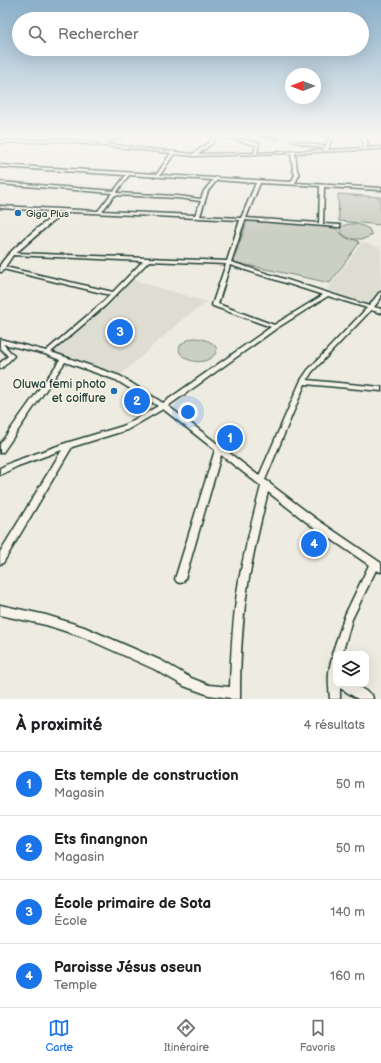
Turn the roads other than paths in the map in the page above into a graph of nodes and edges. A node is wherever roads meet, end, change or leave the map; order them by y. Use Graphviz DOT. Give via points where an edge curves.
graph roads {
  1 [pos="26,168"];
  2 [pos="163,168"];
  3 [pos="295,168"];
  4 [pos="128,174"];
  5 [pos="158,175"];
  6 [pos="217,178"];
  7 [pos="259,181"];
  8 [pos="0,183"];
  9 [pos="293,183"];
  10 [pos="322,186"];
  11 [pos="381,189"];
  12 [pos="114,193"];
  13 [pos="202,200"];
  14 [pos="0,207"];
  15 [pos="74,211"];
  16 [pos="99,212"];
  17 [pos="197,217"];
  18 [pos="244,219"];
  19 [pos="321,224"];
  20 [pos="338,226"];
  21 [pos="12,254"];
  22 [pos="147,260"];
  23 [pos="229,264"];
  24 [pos="0,269"];
  25 [pos="114,294"];
  26 [pos="328,294"];
  27 [pos="381,294"];
  28 [pos="371,307"];
  29 [pos="381,311"];
  30 [pos="275,327"];
  31 [pos="0,343"];
  32 [pos="47,353"];
  33 [pos="63,360"];
  34 [pos="0,367"];
  35 [pos="303,382"];
  36 [pos="381,389"];
  37 [pos="162,406"];
  38 [pos="69,445"];
  39 [pos="219,448"];
  40 [pos="0,450"];
  41 [pos="0,472"];
  42 [pos="263,482"];
  43 [pos="0,560"];
  44 [pos="377,566"];
  45 [pos="180,579"];
  46 [pos="0,610"];
  47 [pos="338,651"];
  48 [pos="335,687"];
  49 [pos="349,687"];
  50 [pos="235,696"];
  51 [pos="335,699"];
  52 [pos="368,699"];
  1 -- 4 [label="street"];
  2 -- 5 [label="street"];
  3 -- 9 [label="street" via="297,175"];
  4 -- 5 [label="street"];
  4 -- 12 [label="street"];
  5 -- 6 [label="street"];
  6 -- 7 [label="street"];
  6 -- 13 [label="street"];
  7 -- 9 [label="street"];
  7 -- 18 [label="street"];
  8 -- 12 [label="street"];
  9 -- 10 [label="street"];
  10 -- 11 [label="street"];
  10 -- 19 [label="street"];
  12 -- 13 [label="street"];
  12 -- 16 [label="street"];
  13 -- 17 [label="street"];
  14 -- 15 [label="street"];
  15 -- 16 [label="street"];
  15 -- 21 [label="street" via="56,217"];
  16 -- 17 [label="street"];
  17 -- 18 [label="street"];
  18 -- 19 [label="street"];
  18 -- 23 [label="street"];
  19 -- 20 [label="street"];
  21 -- 22 [label="street"];
  21 -- 24 [label="street"];
  22 -- 23 [label="street"];
  22 -- 25 [label="street"];
  23 -- 26 [label="street"];
  23 -- 30 [label="street" via="215,305"];
  24 -- 25 [label="street"];
  25 -- 32 [label="street"];
  26 -- 28 [label="street"];
  26 -- 30 [label="street"];
  27 -- 28 [label="street"];
  28 -- 29 [label="street"];
  28 -- 35 [label="street" via="310,371"];
  30 -- 37 [label="street"];
  31 -- 32 [label="street"];
  31 -- 34 [label="street" via="12,356"];
  32 -- 33 [label="street"];
  33 -- 37 [label="street" via="118,378"];
  33 -- 40 [label="street"];
  35 -- 36 [label="street"];
  35 -- 42 [label="street"];
  37 -- 38 [label="street" via="125,428"];
  37 -- 39 [label="street"];
  38 -- 41 [label="street"];
  38 -- 43 [label="street"];
  39 -- 42 [label="street"];
  39 -- 45 [label="street"];
  42 -- 44 [label="street" via="312,521"];
  42 -- 50 [label="street" via="242,592"];
  44 -- 47 [label="street" via="348,618"];
  46 -- 50 [label="street" via="84,632 158,665 188,682"];
  48 -- 51 [label="street"];
  49 -- 52 [label="street"];
}
